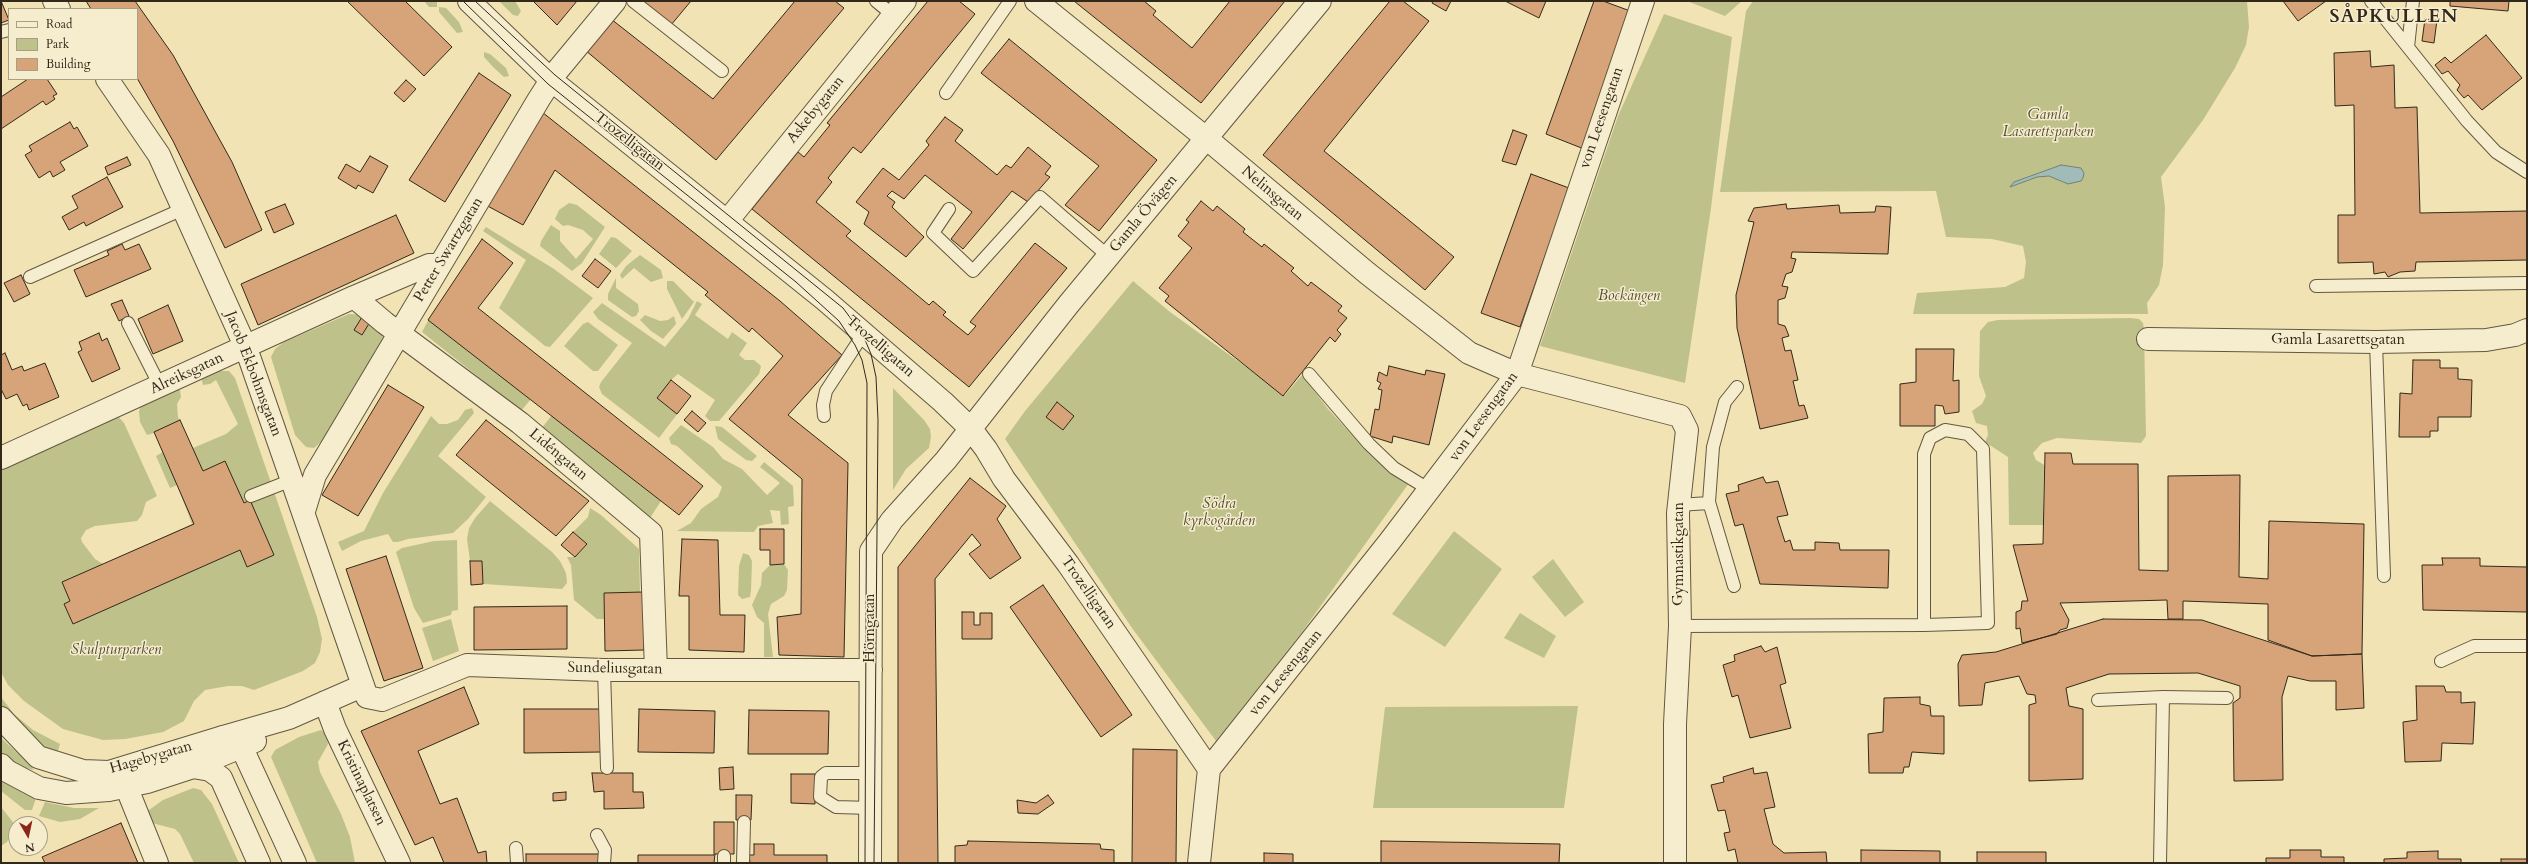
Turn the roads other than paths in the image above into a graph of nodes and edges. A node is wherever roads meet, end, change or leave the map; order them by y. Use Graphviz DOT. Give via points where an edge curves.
graph roads {
  1 [pos="469,1"];
  2 [pos="615,1"];
  3 [pos="633,1"];
  4 [pos="876,1"];
  5 [pos="1010,1"];
  6 [pos="1036,1"];
  7 [pos="1320,1"];
  8 [pos="1642,1"];
  9 [pos="2371,1"];
  10 [pos="2413,1"];
  11 [pos="899,8"];
  12 [pos="2408,47"];
  13 [pos="722,71"];
  14 [pos="108,80"];
  15 [pos="551,80"];
  16 [pos="946,93"];
  17 [pos="1206,138"];
  18 [pos="2527,172"];
  19 [pos="183,208"];
  20 [pos="949,209"];
  21 [pos="728,220"];
  22 [pos="1108,256"];
  23 [pos="439,265"];
  24 [pos="30,277"];
  25 [pos="2527,283"];
  26 [pos="2316,286"];
  27 [pos="354,297"];
  28 [pos="128,323"];
  29 [pos="2527,330"];
  30 [pos="401,333"];
  31 [pos="864,333"];
  32 [pos="2148,339"];
  33 [pos="2376,342"];
  34 [pos="246,348"];
  35 [pos="1309,374"];
  36 [pos="1517,374"];
  37 [pos="160,386"];
  38 [pos="1737,387"];
  39 [pos="824,416"];
  40 [pos="971,429"];
  41 [pos="1,458"];
  42 [pos="292,480"];
  43 [pos="1430,490"];
  44 [pos="251,496"];
  45 [pos="1709,502"];
  46 [pos="1678,505"];
  47 [pos="304,511"];
  48 [pos="2384,576"];
  49 [pos="1734,586"];
  50 [pos="1924,625"];
  51 [pos="1680,626"];
  52 [pos="2527,646"];
  53 [pos="2441,660"];
  54 [pos="604,670"];
  55 [pos="656,670"];
  56 [pos="871,670"];
  57 [pos="364,692"];
  58 [pos="2163,697"];
  59 [pos="2227,698"];
  60 [pos="2098,700"];
  61 [pos="325,702"];
  62 [pos="1,718"];
  63 [pos="290,718"];
  64 [pos="223,737"];
  65 [pos="242,748"];
  66 [pos="137,764"];
  67 [pos="1,765"];
  68 [pos="607,768"];
  69 [pos="202,769"];
  70 [pos="1209,769"];
  71 [pos="871,773"];
  72 [pos="126,786"];
  73 [pos="870,808"];
  74 [pos="744,822"];
  75 [pos="597,835"];
  76 [pos="516,848"];
  77 [pos="158,863"];
  78 [pos="259,863"];
  79 [pos="296,863"];
  80 [pos="399,863"];
  81 [pos="517,863"];
  82 [pos="604,863"];
  83 [pos="743,863"];
  84 [pos="870,863"];
  85 [pos="1199,863"];
  86 [pos="1675,863"];
  87 [pos="2160,863"];
  1 -- 15 [label="street, Trozelligatan"];
  2 -- 15 [label="street, Petter Swartzgatan"];
  3 -- 13 [label="lane"];
  4 -- 11 [label="lane"];
  5 -- 16 [label="lane"];
  6 -- 17 [label="street, Nelinsgatan"];
  7 -- 17 [label="street, Gamla Övägen"];
  8 -- 36 [label="street, von Leesengatan"];
  9 -- 12 [label="lane"];
  10 -- 12 [label="lane"];
  11 -- 21 [label="street, Askebygatan"];
  12 -- 18 [label="lane" via="2496,152"];
  14 -- 19 [label="street, Jacob Ekbohmsgatan" via="159,155"];
  15 -- 21 [label="street, Trozelligatan"];
  15 -- 23 [label="street, Petter Swartzgatan"];
  17 -- 22 [label="street, Gamla Övägen"];
  17 -- 36 [label="street, Nelinsgatan" via="1367,273 1469,353"];
  19 -- 24 [label="lane"];
  19 -- 34 [label="street, Jacob Ekbohmsgatan"];
  20 -- 22 [label="lane" via="933,233 973,271 1040,197"];
  21 -- 31 [label="street, Trozelligatan"];
  22 -- 40 [label="street, Gamla Övägen"];
  23 -- 27 [label="street, Alreiksgatan" via="429,265"];
  23 -- 30 [label="street, Petter Swartzgatan"];
  25 -- 26 [label="lane" via="2521,281"];
  27 -- 30 [label="street, Lidéngatan"];
  27 -- 34 [label="street, Alreiksgatan"];
  28 -- 37 [label="lane"];
  29 -- 33 [label="street, Gamla Lasarettsgatan" via="2516,335 2486,340"];
  30 -- 47 [label="street, Petter Swartzgatan" via="315,475"];
  30 -- 55 [label="street, Lidéngatan" via="520,423 651,533"];
  31 -- 39 [label="lane" via="826,391"];
  31 -- 40 [label="street, Trozelligatan"];
  32 -- 33 [label="street, Gamla Lasarettsgatan"];
  33 -- 48 [label="lane"];
  34 -- 37 [label="street, Alreiksgatan"];
  34 -- 42 [label="street, Jacob Ekbohmsgatan"];
  35 -- 43 [label="lane" via="1369,444 1394,468"];
  36 -- 43 [label="street, von Leesengatan"];
  36 -- 46 [label="street, Gymnastikgatan" via="1680,416 1687,430"];
  37 -- 41 [label="street, Alreiksgatan"];
  38 -- 45 [label="lane" via="1725,402 1713,447"];
  40 -- 56 [label="street, Hörngatan" via="892,520 871,551"];
  40 -- 70 [label="street, Trozelligatan" via="1004,479 1068,564"];
  42 -- 44 [label="lane"];
  42 -- 47 [label="street, Jacob Ekbohmsgatan"];
  43 -- 70 [label="street, von Leesengatan"];
  45 -- 46 [label="lane"];
  45 -- 49 [label="lane"];
  46 -- 51 [label="street, Gymnastikgatan"];
  47 -- 57 [label="street, Jacob Ekbohmsgatan"];
  50 -- 50 [label="lane" via="1988,623 1983,449 1968,434 1945,430 1930,438 1924,454"];
  50 -- 51 [label="lane"];
  51 -- 86 [label="street, Gymnastikgatan" via="1675,724"];
  52 -- 53 [label="lane" via="2474,646"];
  54 -- 55 [label="street, Sundeliusgatan"];
  54 -- 57 [label="street, Sundeliusgatan" via="467,666 382,700"];
  54 -- 68 [label="lane"];
  55 -- 56 [label="street, Sundeliusgatan"];
  56 -- 71 [label="street, Hörngatan"];
  57 -- 61 [label="street"];
  58 -- 59 [label="lane"];
  58 -- 60 [label="lane"];
  58 -- 87 [label="lane"];
  61 -- 63 [label="street"];
  61 -- 80 [label="street, Kristinaplatsen" via="335,729"];
  62 -- 66 [label="street, Hagebygatan" via="38,757 83,771 109,772"];
  63 -- 64 [label="street"];
  63 -- 65 [label="street"];
  64 -- 65 [label="street"];
  64 -- 66 [label="street, Hagebygatan"];
  65 -- 69 [label="street, Hagebygatan"];
  65 -- 79 [label="street"];
  66 -- 72 [label="street" via="128,776"];
  67 -- 72 [label="street, Hagebygatan" via="7,771 39,788 66,793 109,790"];
  69 -- 72 [label="street, Hagebygatan"];
  69 -- 78 [label="street" via="221,778"];
  70 -- 85 [label="street"];
  71 -- 73 [label="street, Hörngatan"];
  71 -- 73 [label="lane" via="826,773 821,777 820,797 836,807"];
  72 -- 77 [label="street"];
  73 -- 84 [label="street, Hörngatan"];
  74 -- 83 [label="lane"];
  75 -- 82 [label="lane" via="604,850"];
  76 -- 81 [label="lane"];
}
